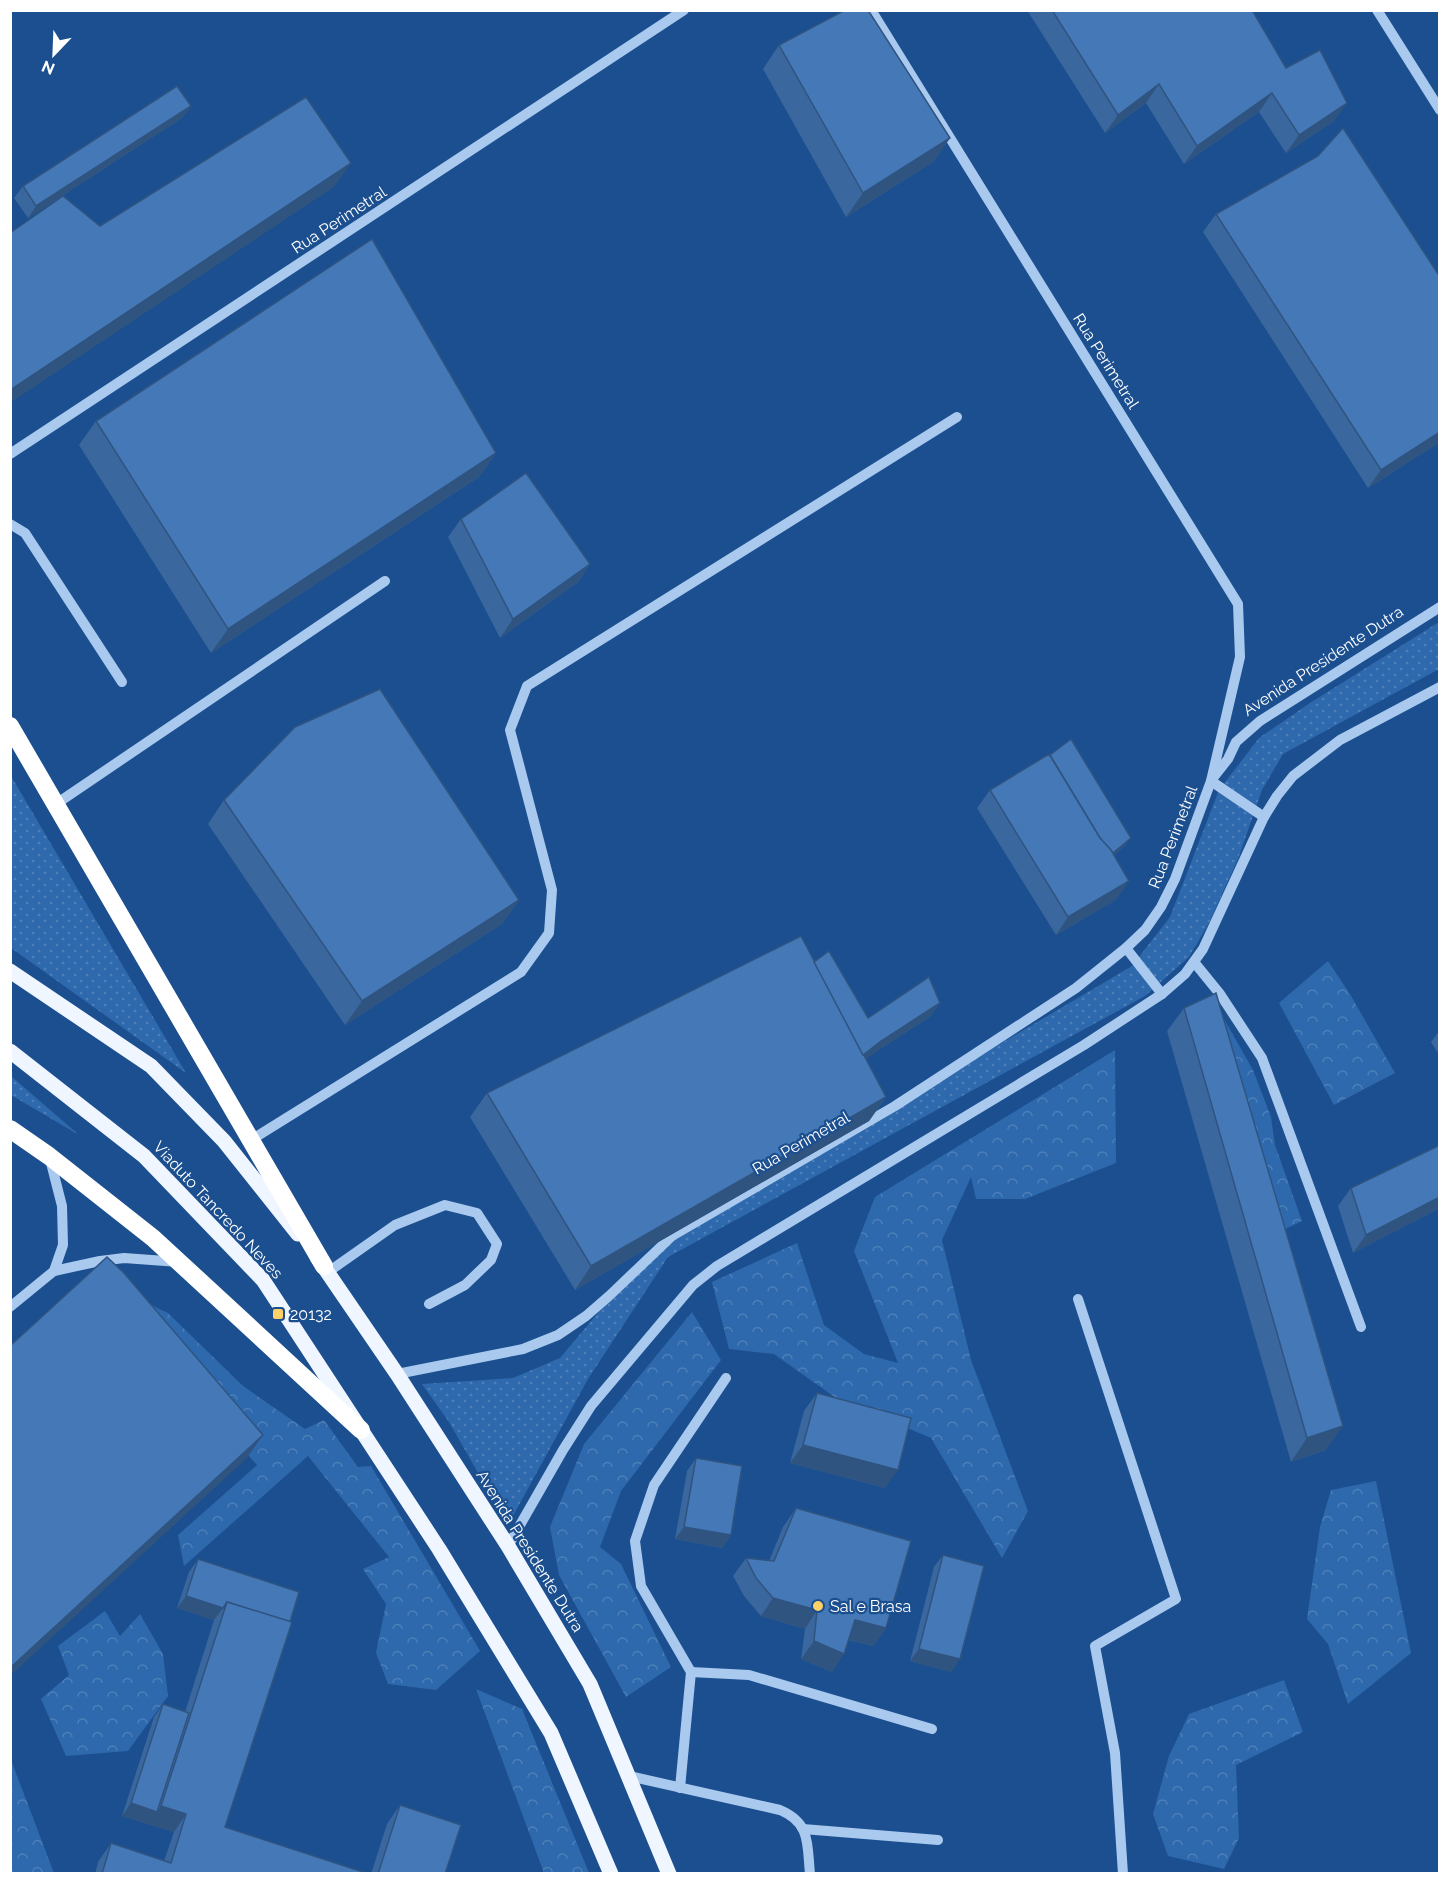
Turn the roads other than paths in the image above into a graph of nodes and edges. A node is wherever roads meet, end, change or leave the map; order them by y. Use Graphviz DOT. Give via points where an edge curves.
graph roads {
  1 [pos="684,10"];
  2 [pos="871,10"];
  3 [pos="1377,10"];
  4 [pos="1440,110"];
  5 [pos="957,417"];
  6 [pos="10,454"];
  7 [pos="10,524"];
  8 [pos="385,581"];
  9 [pos="1440,607"];
  10 [pos="122,682"];
  11 [pos="1440,687"];
  12 [pos="10,726"];
  13 [pos="1211,781"];
  14 [pos="56,804"];
  15 [pos="1264,817"];
  16 [pos="1126,948"];
  17 [pos="1194,962"];
  18 [pos="10,971"];
  19 [pos="1162,994"];
  20 [pos="10,1051"];
  21 [pos="10,1129"];
  22 [pos="250,1140"];
  23 [pos="49,1156"];
  24 [pos="179,1262"];
  25 [pos="326,1269"];
  26 [pos="54,1271"];
  27 [pos="1078,1299"];
  28 [pos="429,1304"];
  29 [pos="10,1307"];
  30 [pos="1361,1327"];
  31 [pos="397,1374"];
  32 [pos="726,1378"];
  33 [pos="361,1430"];
  34 [pos="508,1546"];
  35 [pos="691,1672"];
  36 [pos="932,1729"];
  37 [pos="629,1776"];
  38 [pos="680,1788"];
  39 [pos="803,1829"];
  40 [pos="938,1840"];
  41 [pos="611,1874"];
  42 [pos="669,1874"];
  43 [pos="810,1874"];
  44 [pos="1123,1874"];
  1 -- 6 [label="street, Rua Perimetral"];
  2 -- 13 [label="street, Rua Perimetral" via="1238,604 1240,657"];
  3 -- 4 [label="street"];
  5 -- 22 [label="street" via="527,686 510,730 552,890 549,933 520,972"];
  7 -- 10 [label="street" via="25,532"];
  8 -- 14 [label="street"];
  9 -- 13 [label="street, Avenida Presidente Dutra" via="1260,721 1236,742"];
  11 -- 15 [label="street" via="1340,740 1293,776"];
  12 -- 14 [label="highway"];
  13 -- 15 [label="street"];
  13 -- 16 [label="street, Rua Perimetral" via="1161,907"];
  14 -- 22 [label="highway"];
  15 -- 17 [label="street" via="1221,914"];
  16 -- 19 [label="street"];
  16 -- 31 [label="street, Rua Perimetral" via="1076,988 895,1106 672,1236 586,1316 558,1335 523,1349"];
  17 -- 19 [label="street"];
  17 -- 30 [label="street" via="1262,1058"];
  18 -- 25 [label="main road" via="151,1066 224,1141"];
  19 -- 34 [label="street" via="1084,1046 703,1276 591,1406"];
  20 -- 33 [label="main road, Viaduto Tancredo Neves" via="144,1156 263,1280"];
  21 -- 23 [label="highway"];
  22 -- 25 [label="highway"];
  23 -- 24 [label="highway"];
  23 -- 26 [label="street" via="62,1206 63,1245"];
  24 -- 26 [label="street" via="124,1258"];
  24 -- 33 [label="highway"];
  25 -- 28 [label="street" via="395,1225 445,1205 477,1213 497,1244 491,1260 465,1285"];
  25 -- 31 [label="main road, Avenida Presidente Dutra"];
  26 -- 29 [label="street"];
  27 -- 44 [label="street" via="1176,1599 1095,1646 1114,1753"];
  31 -- 34 [label="main road, Avenida Presidente Dutra"];
  32 -- 35 [label="street" via="654,1485 635,1541 641,1586"];
  33 -- 41 [label="main road" via="439,1549 550,1733"];
  34 -- 37 [label="main road, Avenida Presidente Dutra" via="590,1684"];
  35 -- 36 [label="street" via="749,1675"];
  35 -- 38 [label="street"];
  37 -- 38 [label="street"];
  37 -- 42 [label="main road, Avenida Presidente Dutra"];
  38 -- 39 [label="street" via="780,1810 800,1821"];
  39 -- 40 [label="street"];
  39 -- 43 [label="street"];
}
